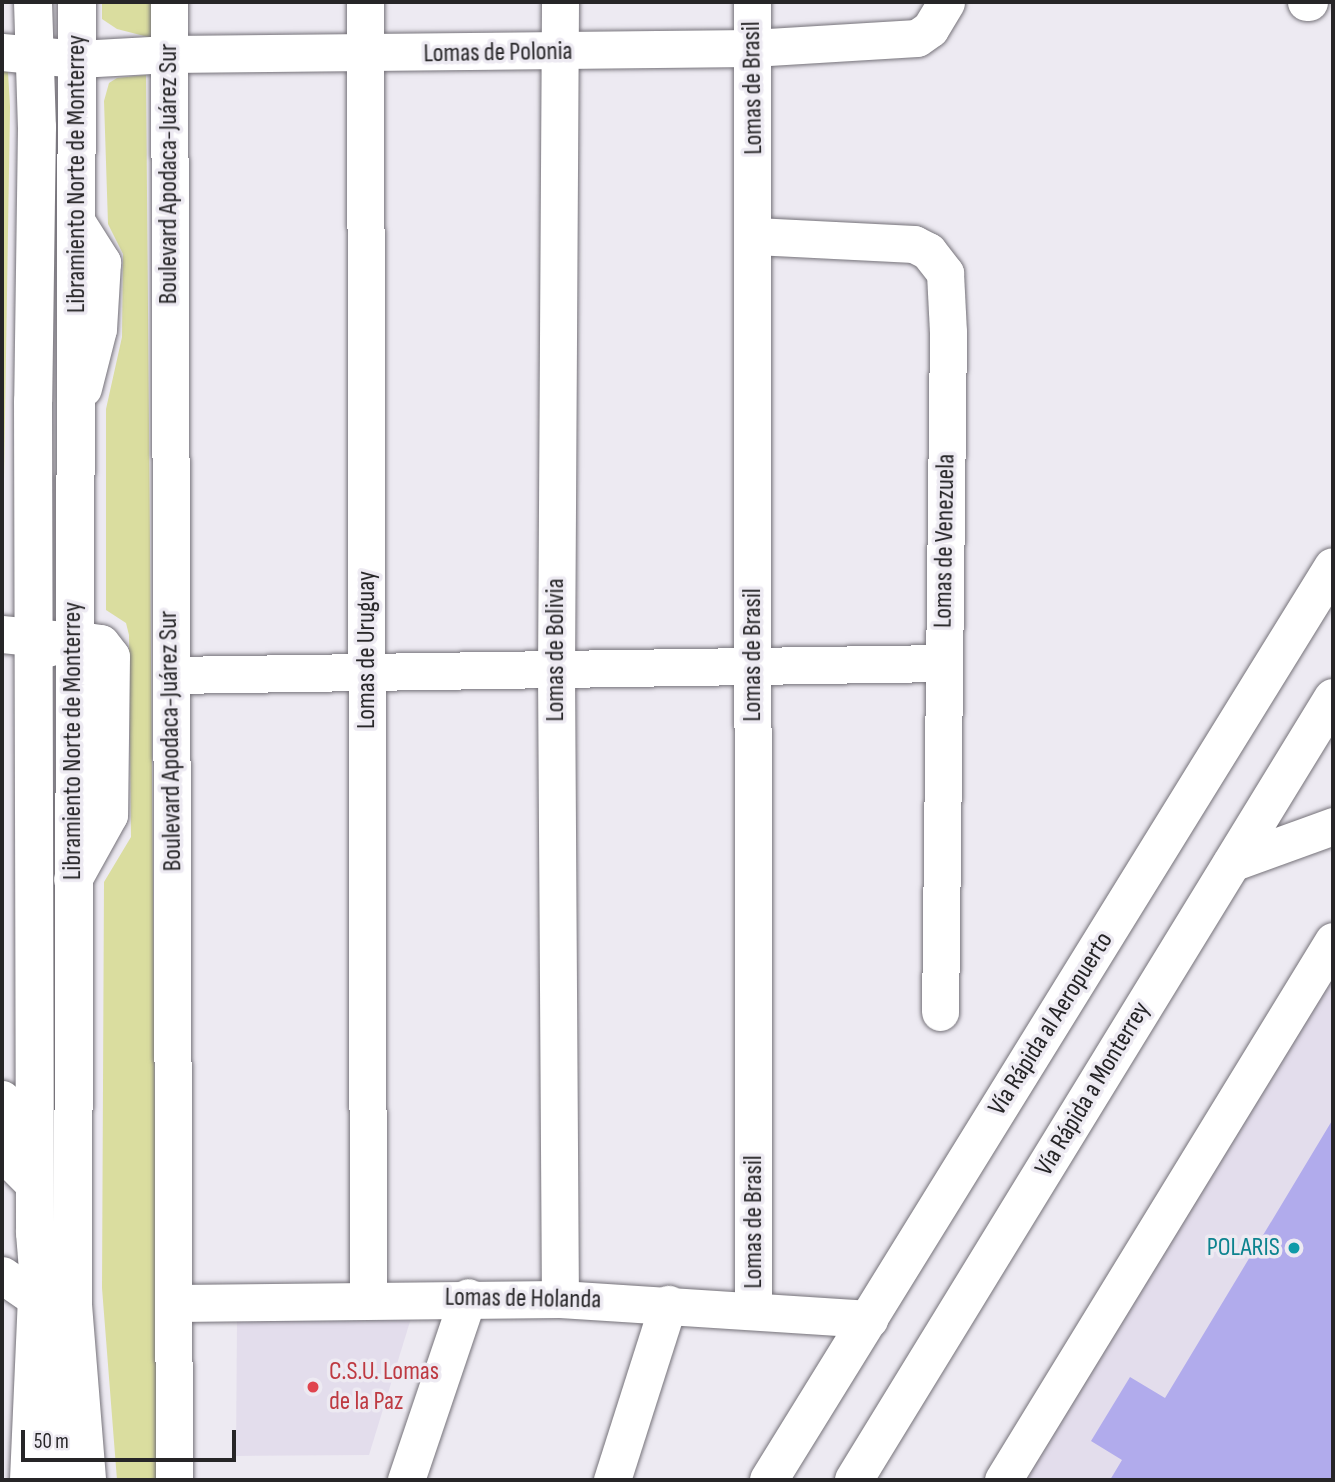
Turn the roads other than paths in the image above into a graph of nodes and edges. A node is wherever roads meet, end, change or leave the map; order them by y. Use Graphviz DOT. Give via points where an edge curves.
graph roads {
  1 [pos="33,2"];
  2 [pos="77,2"];
  3 [pos="169,2"];
  4 [pos="365,2"];
  5 [pos="560,2"];
  6 [pos="752,2"];
  7 [pos="946,2"];
  8 [pos="752,48"];
  9 [pos="561,53"];
  10 [pos="18,54"];
  11 [pos="169,54"];
  12 [pos="365,55"];
  13 [pos="78,59"];
  14 [pos="755,236"];
  15 [pos="1333,567"];
  16 [pos="72,640"];
  17 [pos="23,648"];
  18 [pos="943,663"];
  19 [pos="752,666"];
  20 [pos="556,670"];
  21 [pos="367,672"];
  22 [pos="172,675"];
  23 [pos="1333,698"];
  24 [pos="1333,826"];
  25 [pos="1231,863"];
  26 [pos="1333,941"];
  27 [pos="940,1012"];
  28 [pos="34,1063"];
  29 [pos="2,1094"];
  30 [pos="2,1099"];
  31 [pos="34,1184"];
  32 [pos="2,1275"];
  33 [pos="467,1297"];
  34 [pos="368,1298"];
  35 [pos="560,1299"];
  36 [pos="55,1302"];
  37 [pos="176,1303"];
  38 [pos="668,1304"];
  39 [pos="753,1308"];
  40 [pos="869,1319"];
  41 [pos="29,1480"];
  42 [pos="55,1480"];
  43 [pos="87,1480"];
  44 [pos="174,1480"];
  45 [pos="406,1480"];
  46 [pos="612,1480"];
  47 [pos="769,1480"];
  48 [pos="854,1480"];
  49 [pos="1003,1480"];
  1 -- 10 [label="main road"];
  2 -- 13 [label="main road, Libramiento Norte de Monterrey"];
  3 -- 11 [label="street, Boulevard Apodaca-Juárez Sur"];
  4 -- 12 [label="street, Lomas de Uruguay"];
  5 -- 9 [label="street, Lomas de Bolivia"];
  6 -- 8 [label="street, Lomas de Brasil"];
  7 -- 8 [label="street, Lomas de Polonia" via="935,23 917,38"];
  8 -- 9 [label="street, Lomas de Polonia"];
  8 -- 14 [label="street, Lomas de Brasil"];
  9 -- 12 [label="street, Lomas de Polonia"];
  9 -- 20 [label="street, Lomas de Bolivia"];
  10 -- 13 [label="street, Lomas de Polonia"];
  10 -- 17 [label="main road"];
  11 -- 12 [label="street, Lomas de Polonia"];
  11 -- 13 [label="street, Lomas de Polonia"];
  11 -- 22 [label="street, Boulevard Apodaca-Juárez Sur"];
  12 -- 21 [label="street, Lomas de Uruguay"];
  13 -- 16 [label="main road, Libramiento Norte de Monterrey"];
  14 -- 18 [label="street, Lomas de Venezuela" via="914,244 940,262 947,283 948,331"];
  14 -- 19 [label="street, Lomas de Brasil"];
  15 -- 40 [label="main road, Vía Rápida al Aeropuerto"];
  16 -- 17 [label="main road"];
  16 -- 36 [label="main road, Libramiento Norte de Monterrey" via="72,882"];
  17 -- 28 [label="main road"];
  18 -- 19 [label="street"];
  18 -- 27 [label="street, Lomas de Venezuela"];
  19 -- 20 [label="street"];
  19 -- 39 [label="street, Lomas de Brasil"];
  20 -- 21 [label="street"];
  20 -- 35 [label="street, Lomas de Bolivia"];
  21 -- 22 [label="street"];
  21 -- 34 [label="street, Lomas de Uruguay"];
  22 -- 37 [label="street, Boulevard Apodaca-Juárez Sur"];
  23 -- 25 [label="main road, Vía Rápida a Monterrey"];
  24 -- 25 [label="street"];
  25 -- 48 [label="main road, Vía Rápida a Monterrey"];
  26 -- 49 [label="street"];
  28 -- 29 [label="street"];
  28 -- 31 [label="main road"];
  30 -- 31 [label="street" via="3,1153"];
  31 -- 36 [label="main road"];
  32 -- 36 [label="street"];
  33 -- 34 [label="street, Lomas de Holanda"];
  33 -- 35 [label="street, Lomas de Holanda"];
  33 -- 45 [label="street"];
  34 -- 37 [label="street, Lomas de Holanda"];
  35 -- 38 [label="street, Lomas de Holanda"];
  36 -- 41 [label="main road"];
  36 -- 42 [label="main road"];
  36 -- 43 [label="main road, Libramiento Norte de Monterrey"];
  37 -- 44 [label="street, Boulevard Apodaca-Juárez Sur"];
  38 -- 39 [label="street, Lomas de Holanda"];
  38 -- 46 [label="street"];
  39 -- 40 [label="street, Lomas de Holanda"];
  40 -- 47 [label="main road, Vía Rápida al Aeropuerto"];
}
